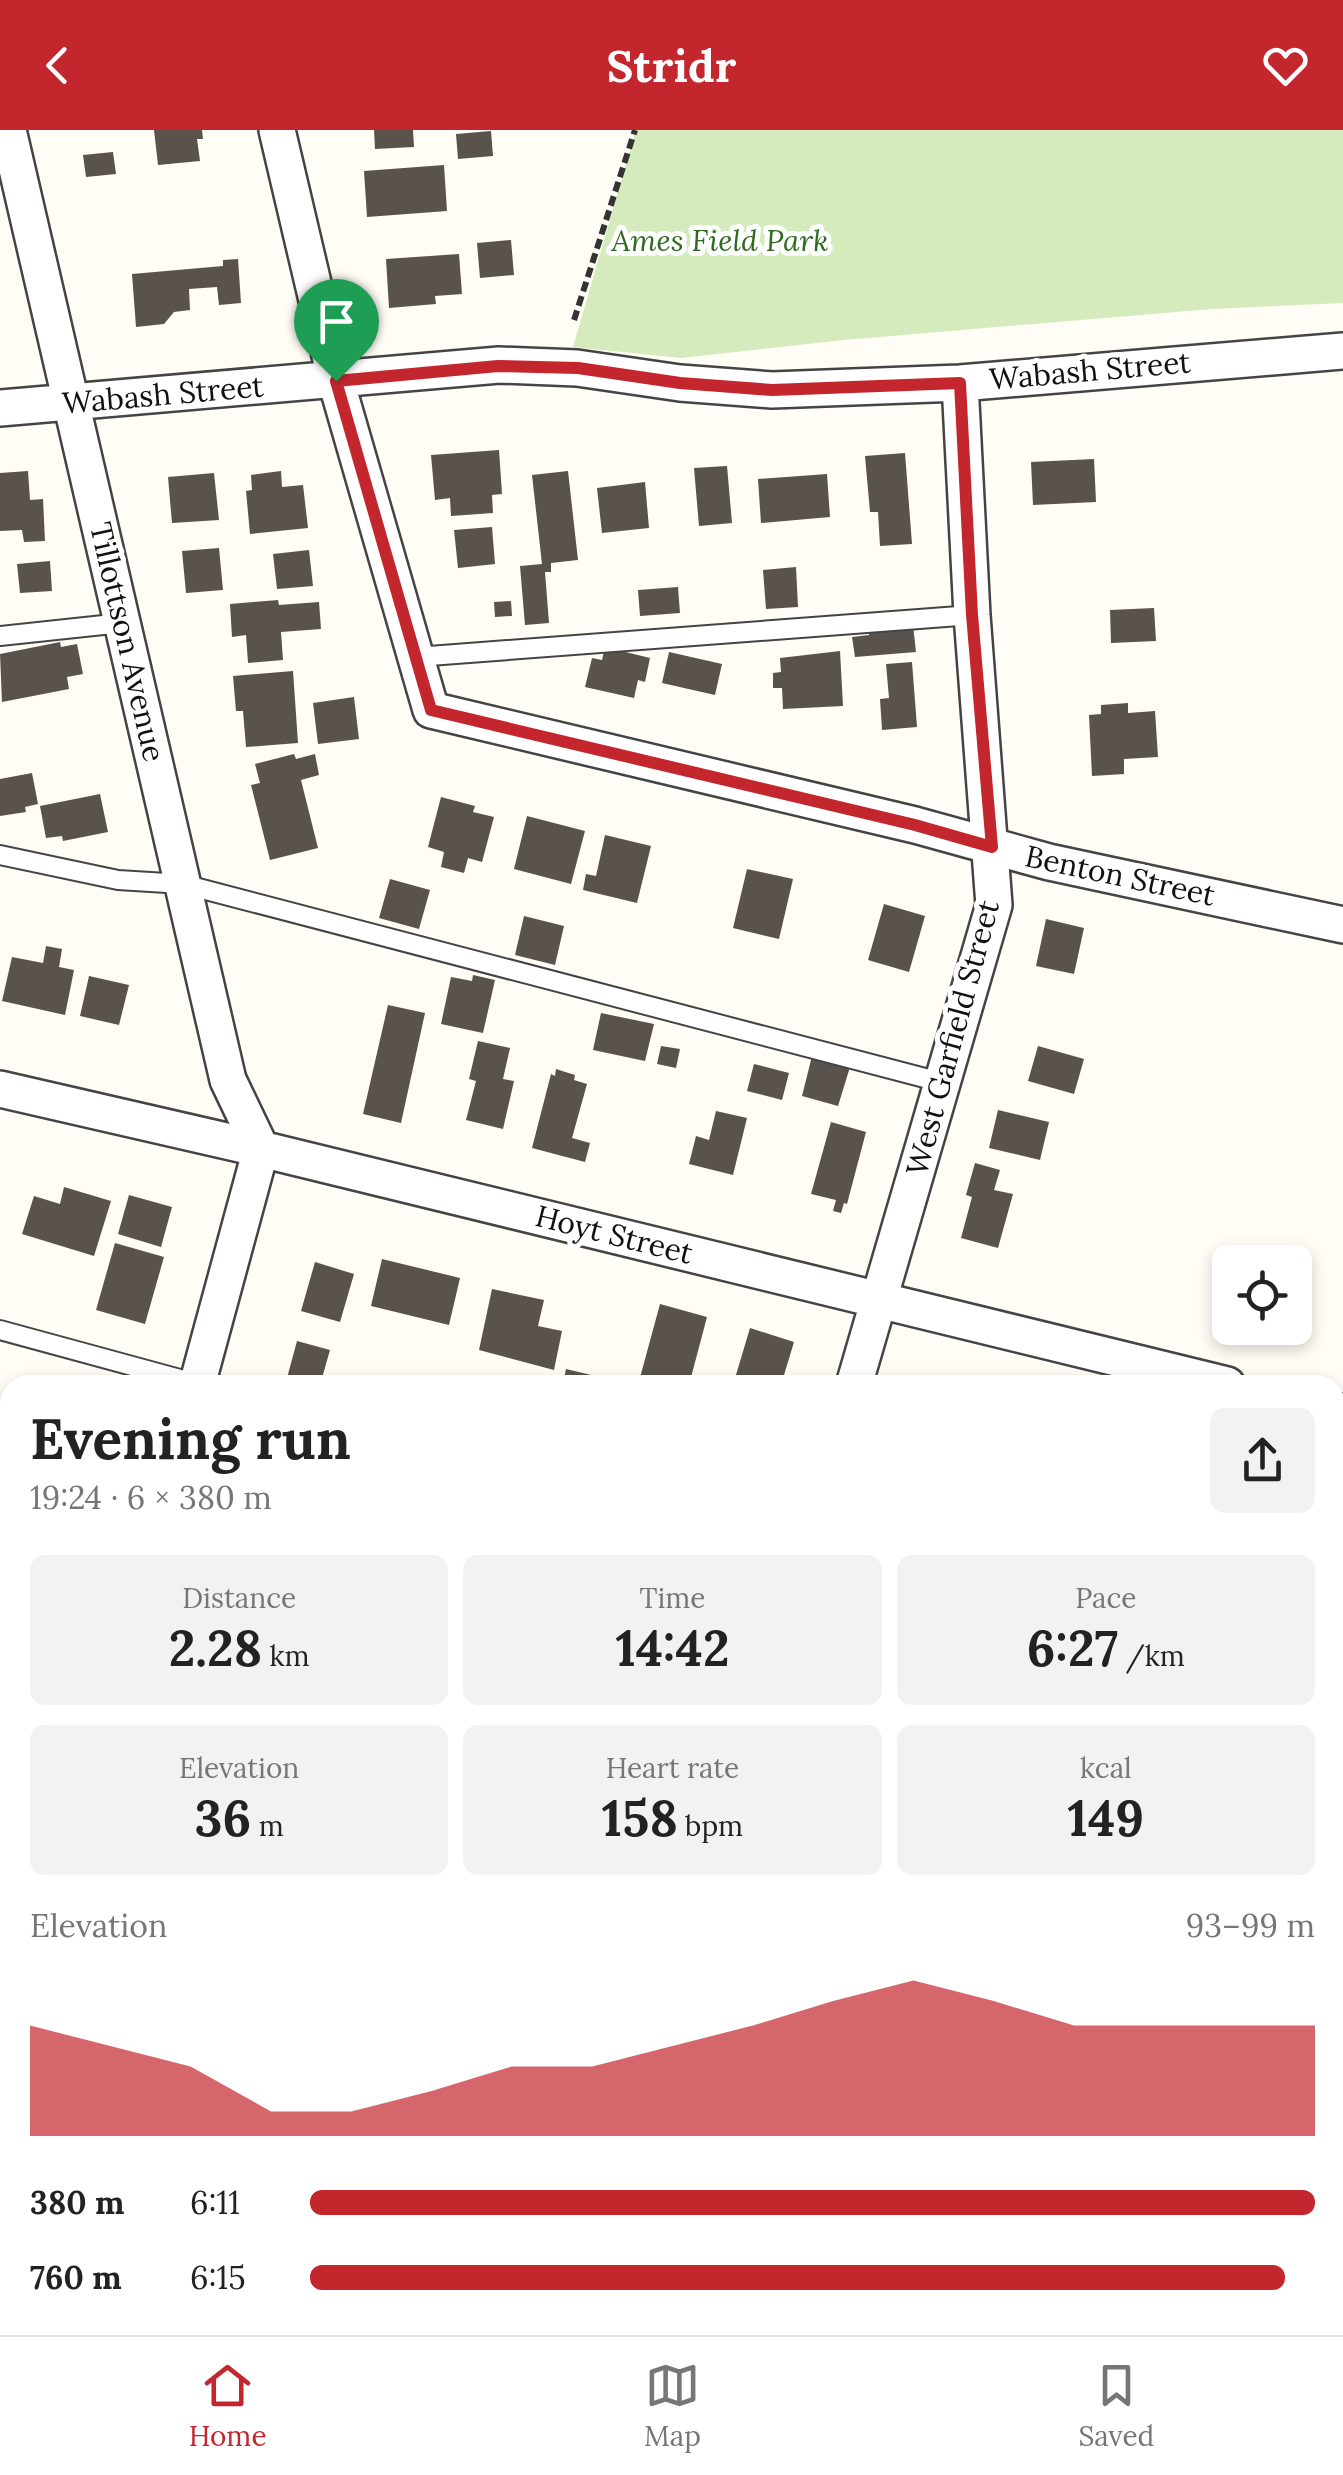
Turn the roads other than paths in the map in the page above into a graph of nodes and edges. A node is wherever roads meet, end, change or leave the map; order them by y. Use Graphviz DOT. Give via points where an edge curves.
graph roads {
  1 [pos="8,130"];
  2 [pos="277,130"];
  3 [pos="9,175"];
  4 [pos="1343,351"];
  5 [pos="336,381"];
  6 [pos="960,383"];
  7 [pos="72,402"];
  8 [pos="0,408"];
  9 [pos="972,615"];
  10 [pos="122,622"];
  11 [pos="0,636"];
  12 [pos="416,657"];
  13 [pos="992,847"];
  14 [pos="0,855"];
  15 [pos="183,884"];
  16 [pos="1343,926"];
  17 [pos="945,1083"];
  18 [pos="0,1090"];
  19 [pos="261,1149"];
  20 [pos="880,1300"];
  21 [pos="0,1330"];
  22 [pos="163,1375"];
  23 [pos="202,1375"];
  24 [pos="857,1375"];
  25 [pos="1186,1375"];
  1 -- 3 [label="street, Tillottson Avenue"];
  2 -- 5 [label="street"];
  3 -- 7 [label="street, Tillottson Avenue"];
  4 -- 6 [label="street, Wabash Street"];
  5 -- 6 [label="street, Wabash Street" via="498,366 772,390"];
  5 -- 7 [label="street, Wabash Street"];
  5 -- 12 [label="street"];
  6 -- 9 [label="street, West Garfield Street"];
  7 -- 8 [label="street, Wabash Street"];
  7 -- 10 [label="street, Tillottson Avenue"];
  9 -- 12 [label="lane"];
  9 -- 13 [label="street, West Garfield Street"];
  10 -- 11 [label="lane"];
  10 -- 15 [label="street, Tillottson Avenue"];
  12 -- 13 [label="street, Benton Street" via="431,710"];
  13 -- 16 [label="street, Benton Street"];
  13 -- 17 [label="street, West Garfield Street" via="994,906"];
  14 -- 15 [label="lane" via="118,880"];
  15 -- 17 [label="lane"];
  15 -- 19 [label="street, Tillottson Avenue" via="228,1080"];
  17 -- 20 [label="street, West Garfield Street"];
  18 -- 19 [label="street, Hoyt Street"];
  19 -- 20 [label="street, Hoyt Street"];
  19 -- 23 [label="street"];
  20 -- 24 [label="street, West Garfield Street"];
  20 -- 25 [label="street, Hoyt Street"];
  21 -- 22 [label="lane"];
}
